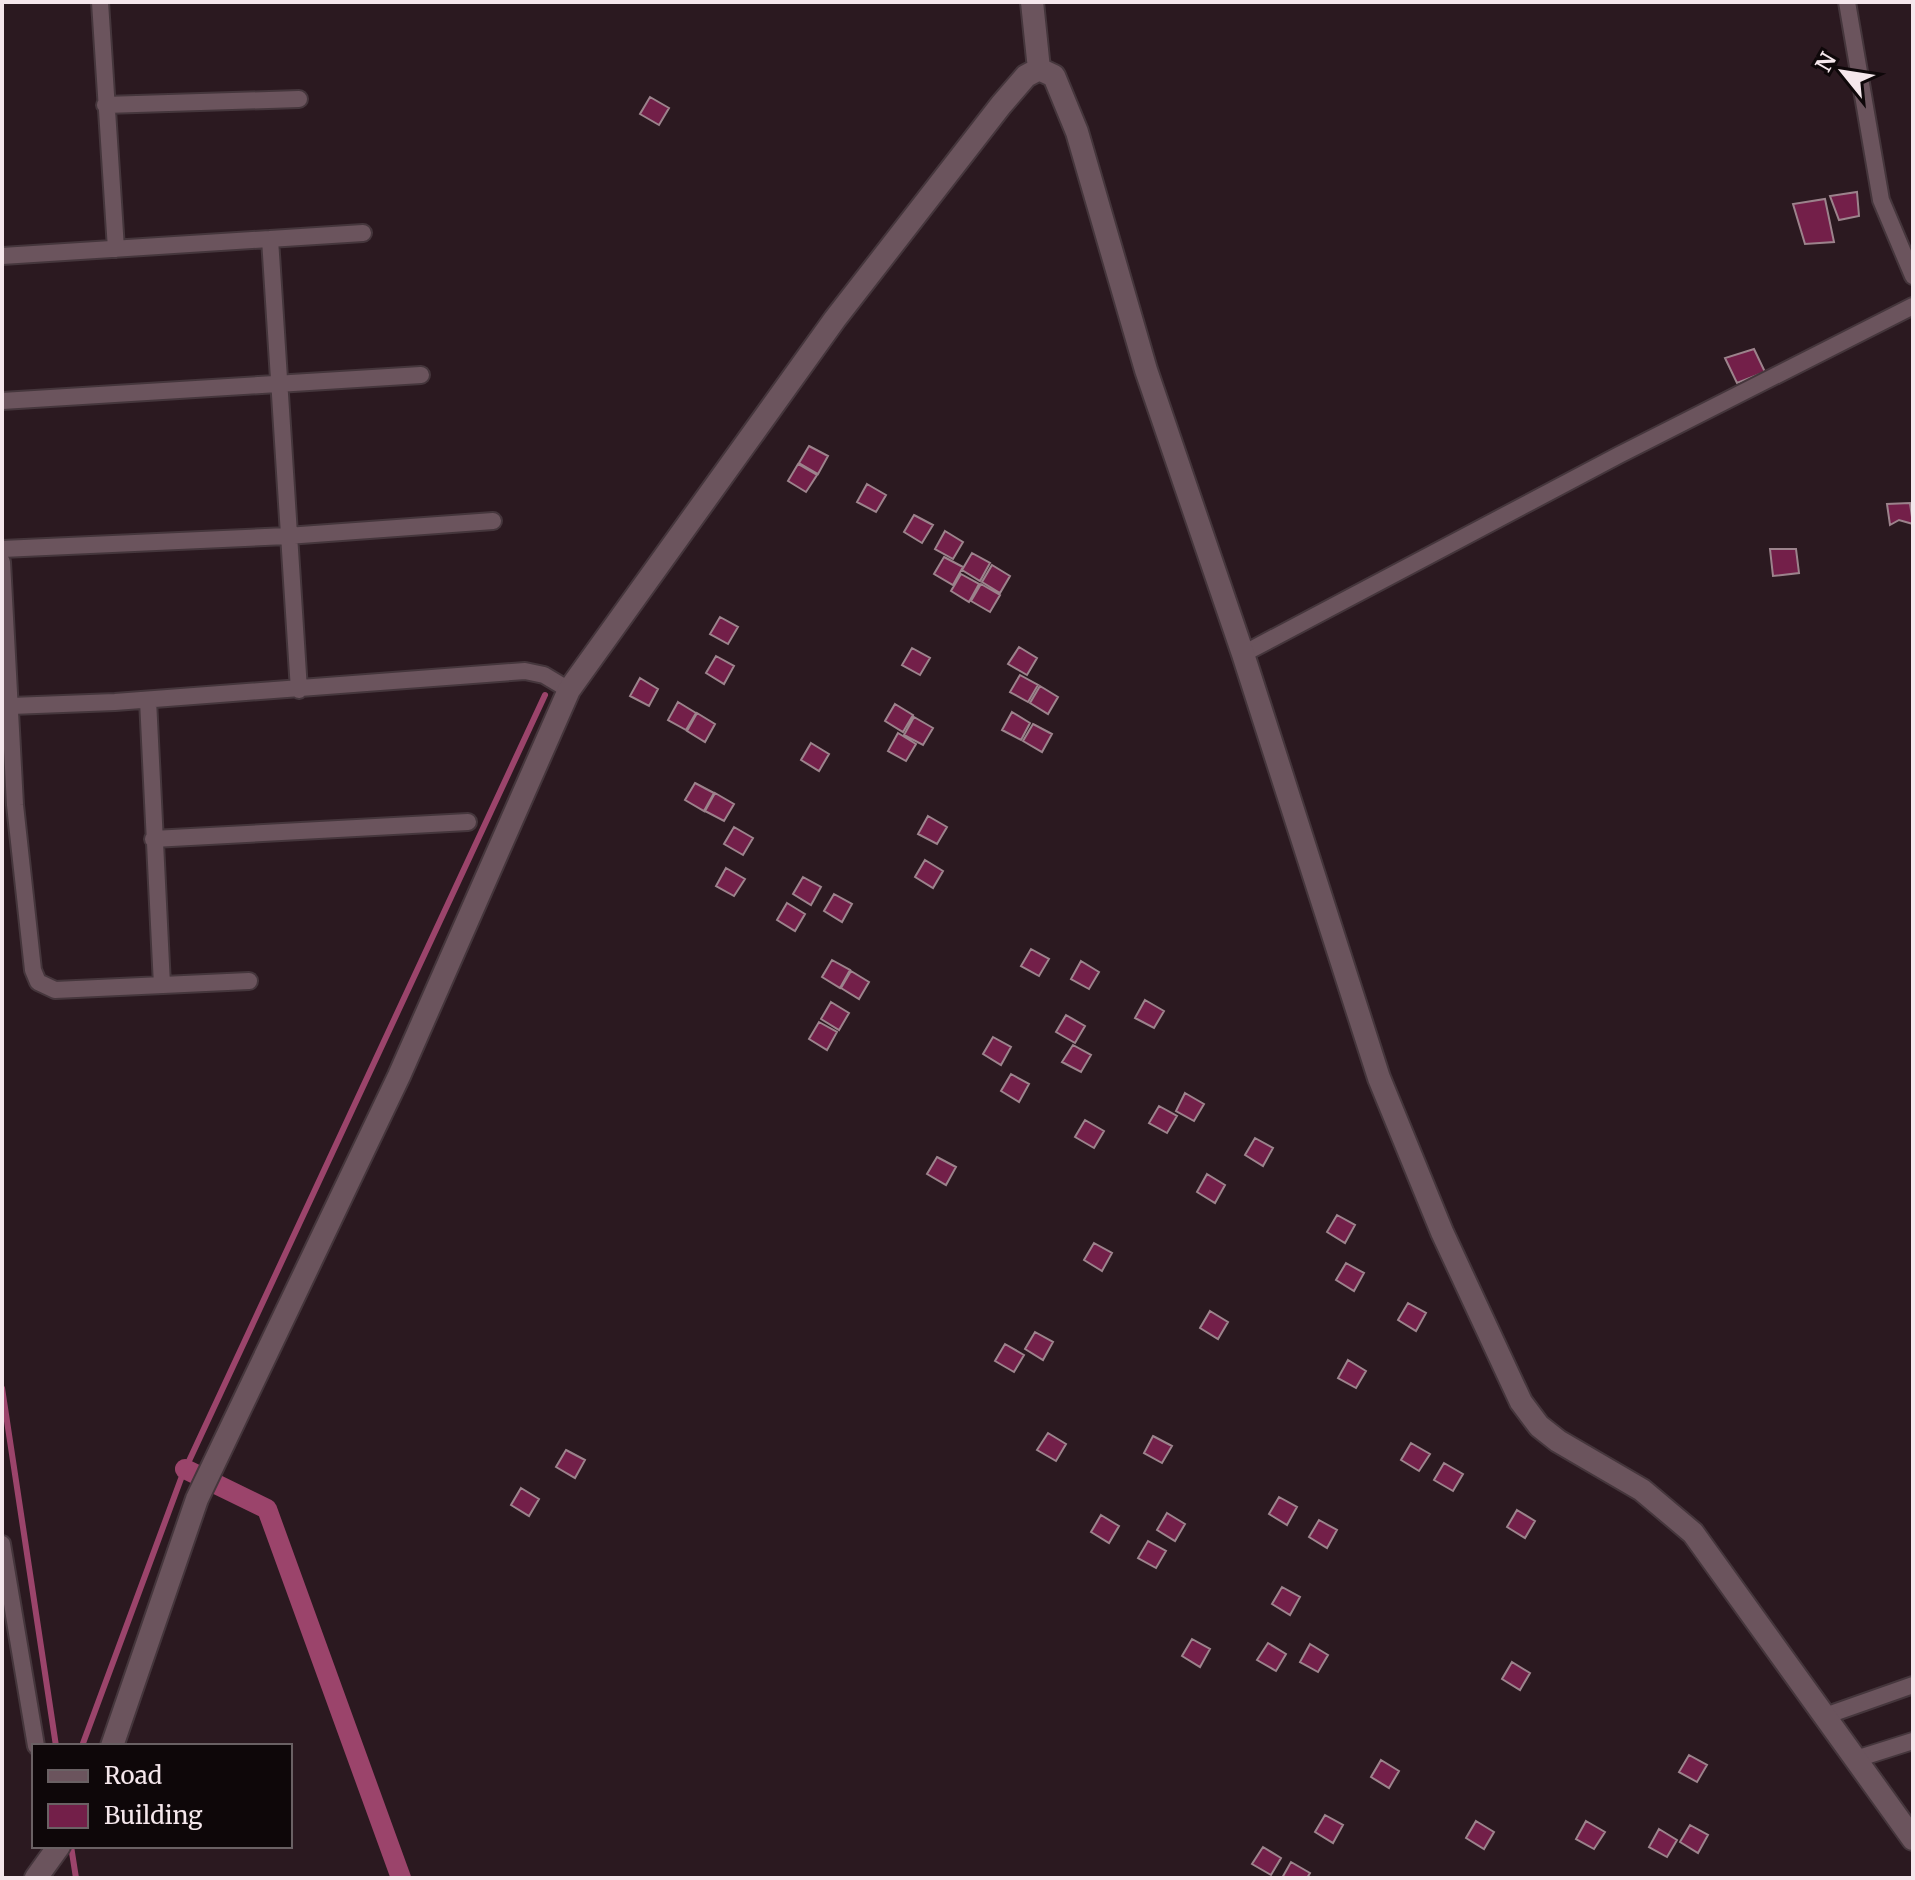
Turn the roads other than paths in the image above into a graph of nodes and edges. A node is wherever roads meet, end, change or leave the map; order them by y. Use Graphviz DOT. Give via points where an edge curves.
graph roads {
  1 [pos="100,2"];
  2 [pos="1032,2"];
  3 [pos="1847,2"];
  4 [pos="1039,69"];
  5 [pos="299,99"];
  6 [pos="105,105"];
  7 [pos="363,233"];
  8 [pos="270,239"];
  9 [pos="116,249"];
  10 [pos="2,256"];
  11 [pos="1913,276"];
  12 [pos="1913,306"];
  13 [pos="421,375"];
  14 [pos="278,383"];
  15 [pos="2,401"];
  16 [pos="493,521"];
  17 [pos="287,536"];
  18 [pos="2,549"];
  19 [pos="2,562"];
  20 [pos="1243,654"];
  21 [pos="564,687"];
  22 [pos="299,690"];
  23 [pos="148,700"];
  24 [pos="11,706"];
  25 [pos="468,822"];
  26 [pos="153,839"];
  27 [pos="249,981"];
  28 [pos="162,985"];
  29 [pos="2,1544"];
  30 [pos="1913,1685"];
  31 [pos="1825,1716"];
  32 [pos="1913,1741"];
  33 [pos="36,1744"];
  34 [pos="113,1744"];
  35 [pos="1856,1759"];
  36 [pos="1904,1811"];
  37 [pos="1913,1839"];
  38 [pos="55,1848"];
  39 [pos="36,1878"];
  1 -- 6 [label="street"];
  2 -- 4 [label="main road"];
  3 -- 11 [label="street" via="1881,200"];
  4 -- 20 [label="main road" via="1054,76 1077,132 1146,370"];
  4 -- 21 [label="main road" via="1001,105 835,319"];
  5 -- 6 [label="street"];
  6 -- 9 [label="street"];
  7 -- 8 [label="street"];
  8 -- 9 [label="street"];
  8 -- 14 [label="street"];
  9 -- 10 [label="street"];
  12 -- 20 [label="street"];
  13 -- 14 [label="street"];
  14 -- 15 [label="street"];
  14 -- 17 [label="street"];
  16 -- 17 [label="street"];
  17 -- 18 [label="street"];
  17 -- 22 [label="street"];
  19 -- 24 [label="street"];
  20 -- 31 [label="main road" via="1399,1132 1521,1402 1558,1441 1642,1490 1693,1533"];
  21 -- 22 [label="street" via="525,671"];
  21 -- 34 [label="main road" via="399,1076 197,1499"];
  22 -- 23 [label="street"];
  23 -- 24 [label="street"];
  23 -- 26 [label="street"];
  24 -- 28 [label="street" via="15,805 38,982 55,990"];
  25 -- 26 [label="street"];
  26 -- 28 [label="street"];
  27 -- 28 [label="street"];
  29 -- 33 [label="street"];
  30 -- 31 [label="street"];
  31 -- 35 [label="main road"];
  32 -- 35 [label="street"];
  35 -- 36 [label="main road"];
  36 -- 37 [label="main road"];
  38 -- 39 [label="main road"];
}
